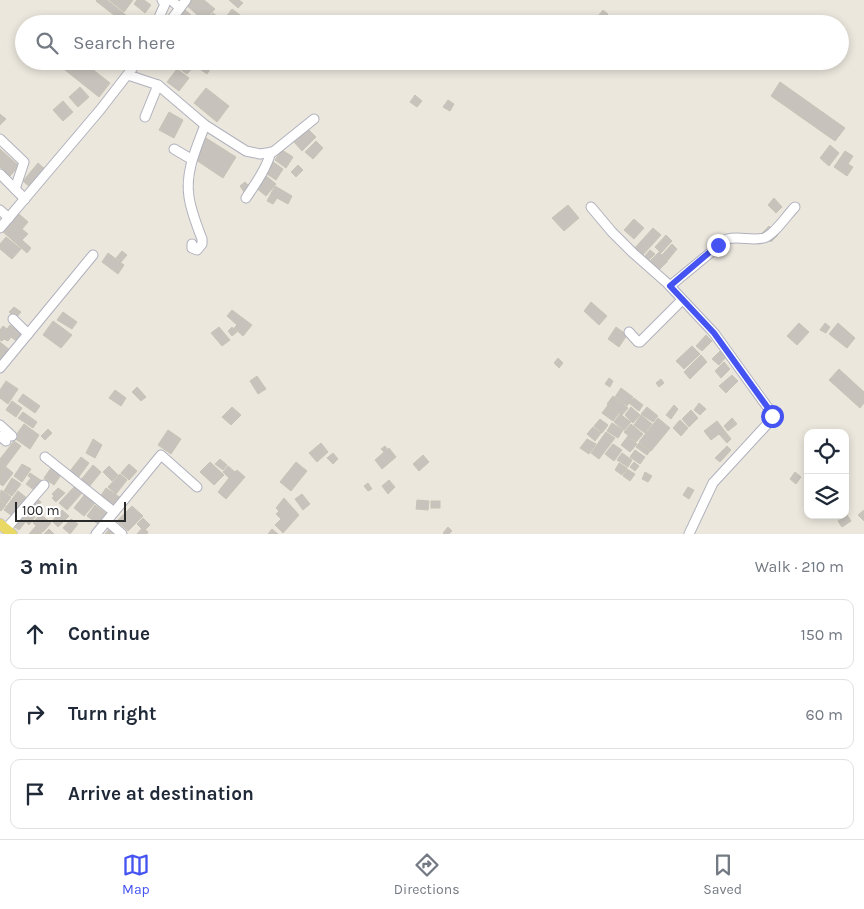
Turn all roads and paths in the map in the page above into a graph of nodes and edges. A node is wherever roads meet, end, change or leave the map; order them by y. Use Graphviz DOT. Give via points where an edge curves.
graph roads {
  1 [pos="162,0"];
  2 [pos="171,0"];
  3 [pos="186,0"];
  4 [pos="180,8"];
  5 [pos="160,15"];
  6 [pos="175,15"];
  7 [pos="132,70"];
  8 [pos="128,75"];
  9 [pos="158,85"];
  10 [pos="145,117"];
  11 [pos="314,119"];
  12 [pos="205,126"];
  13 [pos="0,139"];
  14 [pos="174,149"];
  15 [pos="271,152"];
  16 [pos="192,159"];
  17 [pos="0,174"];
  18 [pos="15,189"];
  19 [pos="246,198"];
  20 [pos="25,199"];
  21 [pos="591,207"];
  22 [pos="795,207"];
  23 [pos="0,210"];
  24 [pos="9,218"];
  25 [pos="0,228"];
  26 [pos="192,244"];
  27 [pos="94,255"];
  28 [pos="670,286"];
  29 [pos="682,300"];
  30 [pos="12,319"];
  31 [pos="629,332"];
  32 [pos="28,334"];
  33 [pos="0,367"];
  34 [pos="0,426"];
  35 [pos="6,438"];
  36 [pos="45,458"];
  37 [pos="44,486"];
  38 [pos="197,487"];
  39 [pos="114,512"];
  40 [pos="107,521"];
  41 [pos="6,529"];
  42 [pos="96,534"];
  43 [pos="122,534"];
  44 [pos="689,534"];
  1 -- 5 [label="street" via="164,8"];
  2 -- 4 [label="street"];
  3 -- 4 [label="street"];
  4 -- 6 [label="street"];
  7 -- 8 [label="street"];
  8 -- 9 [label="street"];
  8 -- 20 [label="street"];
  9 -- 10 [label="street"];
  9 -- 12 [label="street"];
  11 -- 15 [label="street"];
  12 -- 15 [label="street" via="246,151"];
  12 -- 16 [label="street"];
  13 -- 18 [label="street" via="24,162"];
  14 -- 16 [label="street"];
  15 -- 19 [label="street" via="261,176"];
  16 -- 26 [label="street" via="189,199 202,244 198,250 192,248"];
  17 -- 18 [label="street"];
  18 -- 20 [label="street"];
  20 -- 24 [label="street"];
  21 -- 28 [label="street" via="633,253"];
  22 -- 28 [label="street" via="770,235 727,239"];
  23 -- 24 [label="street"];
  24 -- 25 [label="street"];
  27 -- 32 [label="street"];
  28 -- 29 [label="street"];
  29 -- 31 [label="street" via="640,342"];
  29 -- 44 [label="street" via="714,333 772,416 713,483"];
  30 -- 32 [label="street"];
  32 -- 33 [label="street"];
  34 -- 35 [label="street"];
  36 -- 39 [label="street"];
  37 -- 41 [label="street"];
  38 -- 39 [label="street" via="161,455"];
  39 -- 40 [label="street"];
  40 -- 42 [label="street"];
  40 -- 43 [label="street"];
}
